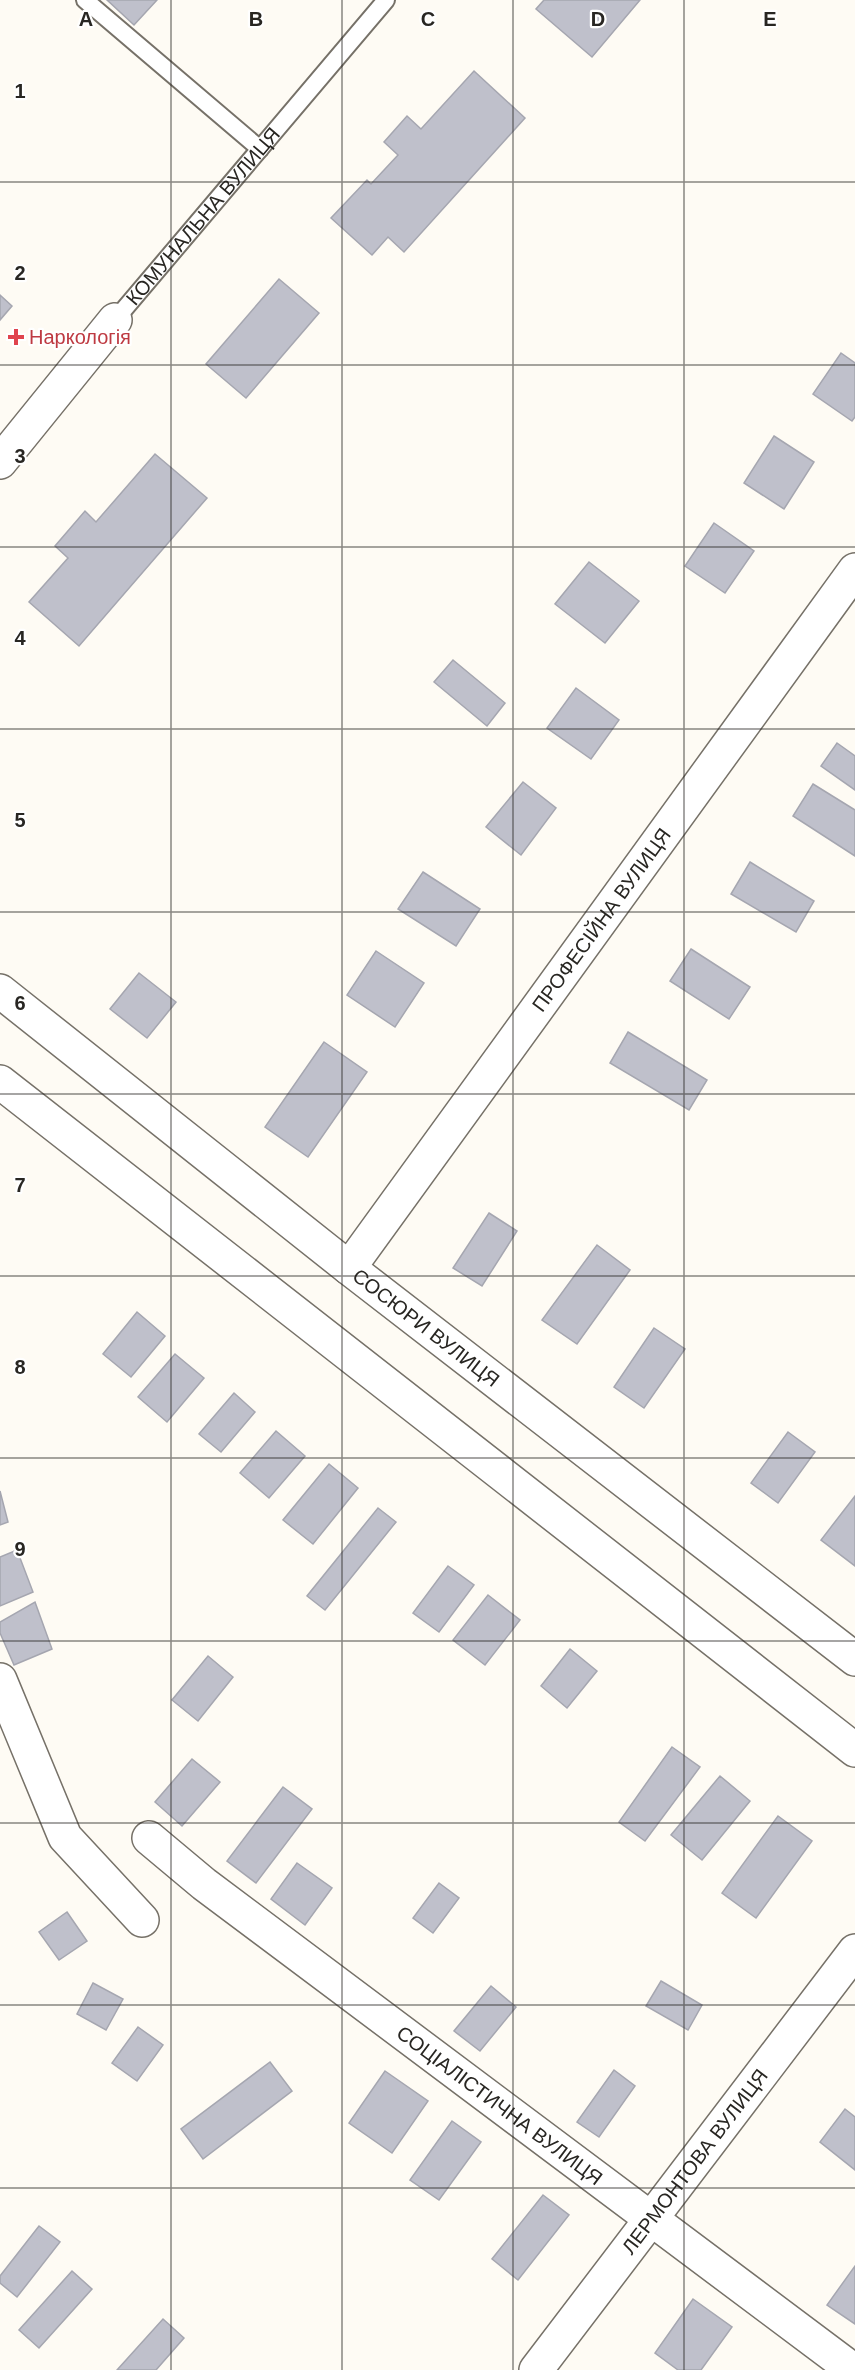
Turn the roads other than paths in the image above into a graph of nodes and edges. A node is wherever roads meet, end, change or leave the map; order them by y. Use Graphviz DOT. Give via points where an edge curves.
graph roads {
  1 [pos="85,0"];
  2 [pos="386,0"];
  3 [pos="260,149"];
  4 [pos="115,320"];
  5 [pos="0,462"];
  6 [pos="855,570"];
  7 [pos="0,991"];
  8 [pos="0,1082"];
  9 [pos="350,1268"];
  10 [pos="855,1659"];
  11 [pos="0,1680"];
  12 [pos="855,1750"];
  13 [pos="149,1838"];
  14 [pos="142,1920"];
  15 [pos="855,1951"];
  16 [pos="652,2218"];
  17 [pos="536,2370"];
  18 [pos="853,2370"];
  1 -- 3 [label="lane"];
  2 -- 3 [label="lane, КОМУНАЛЬНА ВУЛИЦЯ"];
  3 -- 4 [label="lane, КОМУНАЛЬНА ВУЛИЦЯ"];
  4 -- 5 [label="street, КОМУНАЛЬНА ВУЛИЦЯ"];
  6 -- 9 [label="street, ПРОФЕСІЙНА ВУЛИЦЯ"];
  7 -- 9 [label="street, СОСЮРИ ВУЛИЦЯ"];
  8 -- 12 [label="street"];
  9 -- 10 [label="street, СОСЮРИ ВУЛИЦЯ"];
  11 -- 14 [label="street" via="65,1837"];
  13 -- 16 [label="street, СОЦІАЛІСТИЧНА ВУЛИЦЯ" via="204,1884"];
  15 -- 16 [label="street, ЛЕРМОНТОВА ВУЛИЦЯ"];
  16 -- 17 [label="street, ЛЕРМОНТОВА ВУЛИЦЯ"];
  16 -- 18 [label="street, СОЦІАЛІСТИЧНА ВУЛИЦЯ"];
}
